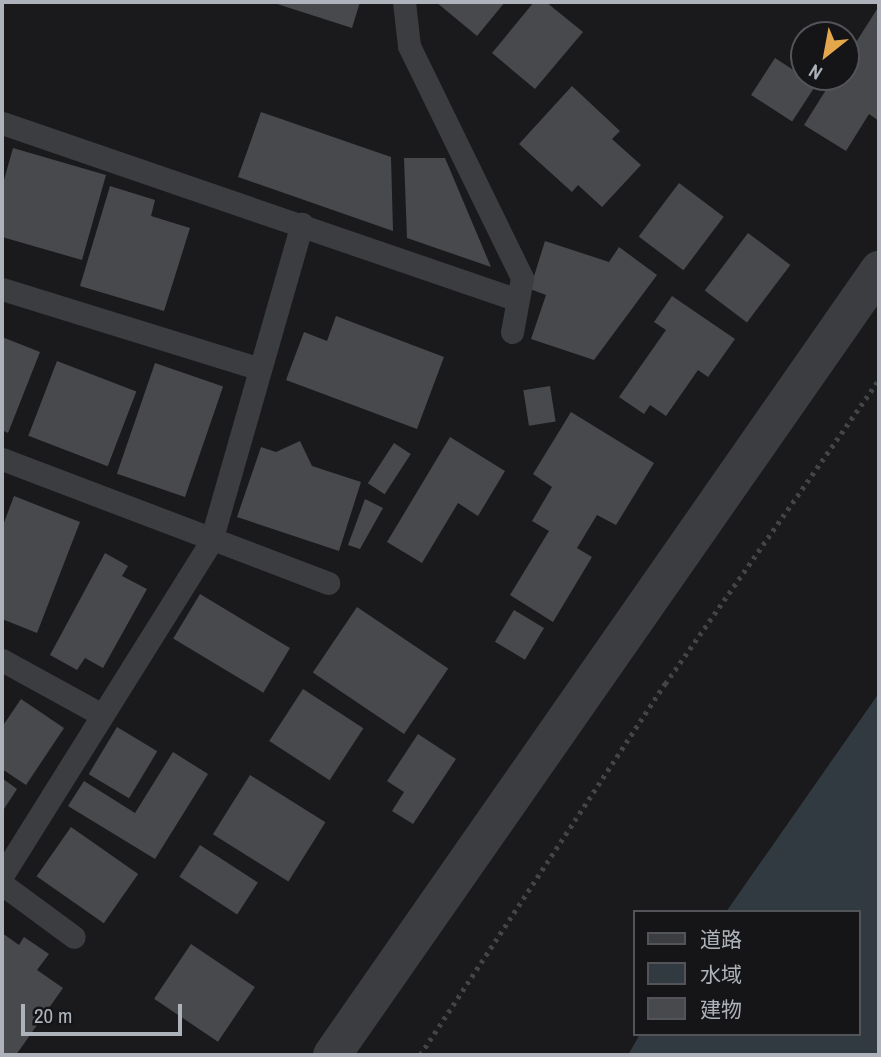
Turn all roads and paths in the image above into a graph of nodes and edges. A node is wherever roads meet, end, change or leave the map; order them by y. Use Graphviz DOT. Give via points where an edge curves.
graph roads {
  1 [pos="404,2"];
  2 [pos="2,123"];
  3 [pos="302,224"];
  4 [pos="879,270"];
  5 [pos="2,289"];
  6 [pos="515,299"];
  7 [pos="512,332"];
  8 [pos="260,369"];
  9 [pos="879,380"];
  10 [pos="2,459"];
  11 [pos="211,541"];
  12 [pos="328,583"];
  13 [pos="2,660"];
  14 [pos="102,715"];
  15 [pos="2,876"];
  16 [pos="2,884"];
  17 [pos="74,937"];
  18 [pos="331,1055"];
  19 [pos="420,1055"];
  1 -- 6 [label="lane" via="409,46 522,278"];
  2 -- 3 [label="lane"];
  3 -- 6 [label="lane"];
  3 -- 8 [label="lane"];
  4 -- 18 [label="street"];
  5 -- 8 [label="lane"];
  6 -- 7 [label="lane"];
  8 -- 11 [label="lane"];
  9 -- 19 [label="path" via="664,684"];
  10 -- 11 [label="lane"];
  11 -- 12 [label="lane"];
  11 -- 14 [label="lane"];
  13 -- 14 [label="lane"];
  14 -- 15 [label="lane"];
  16 -- 17 [label="lane"];
}
